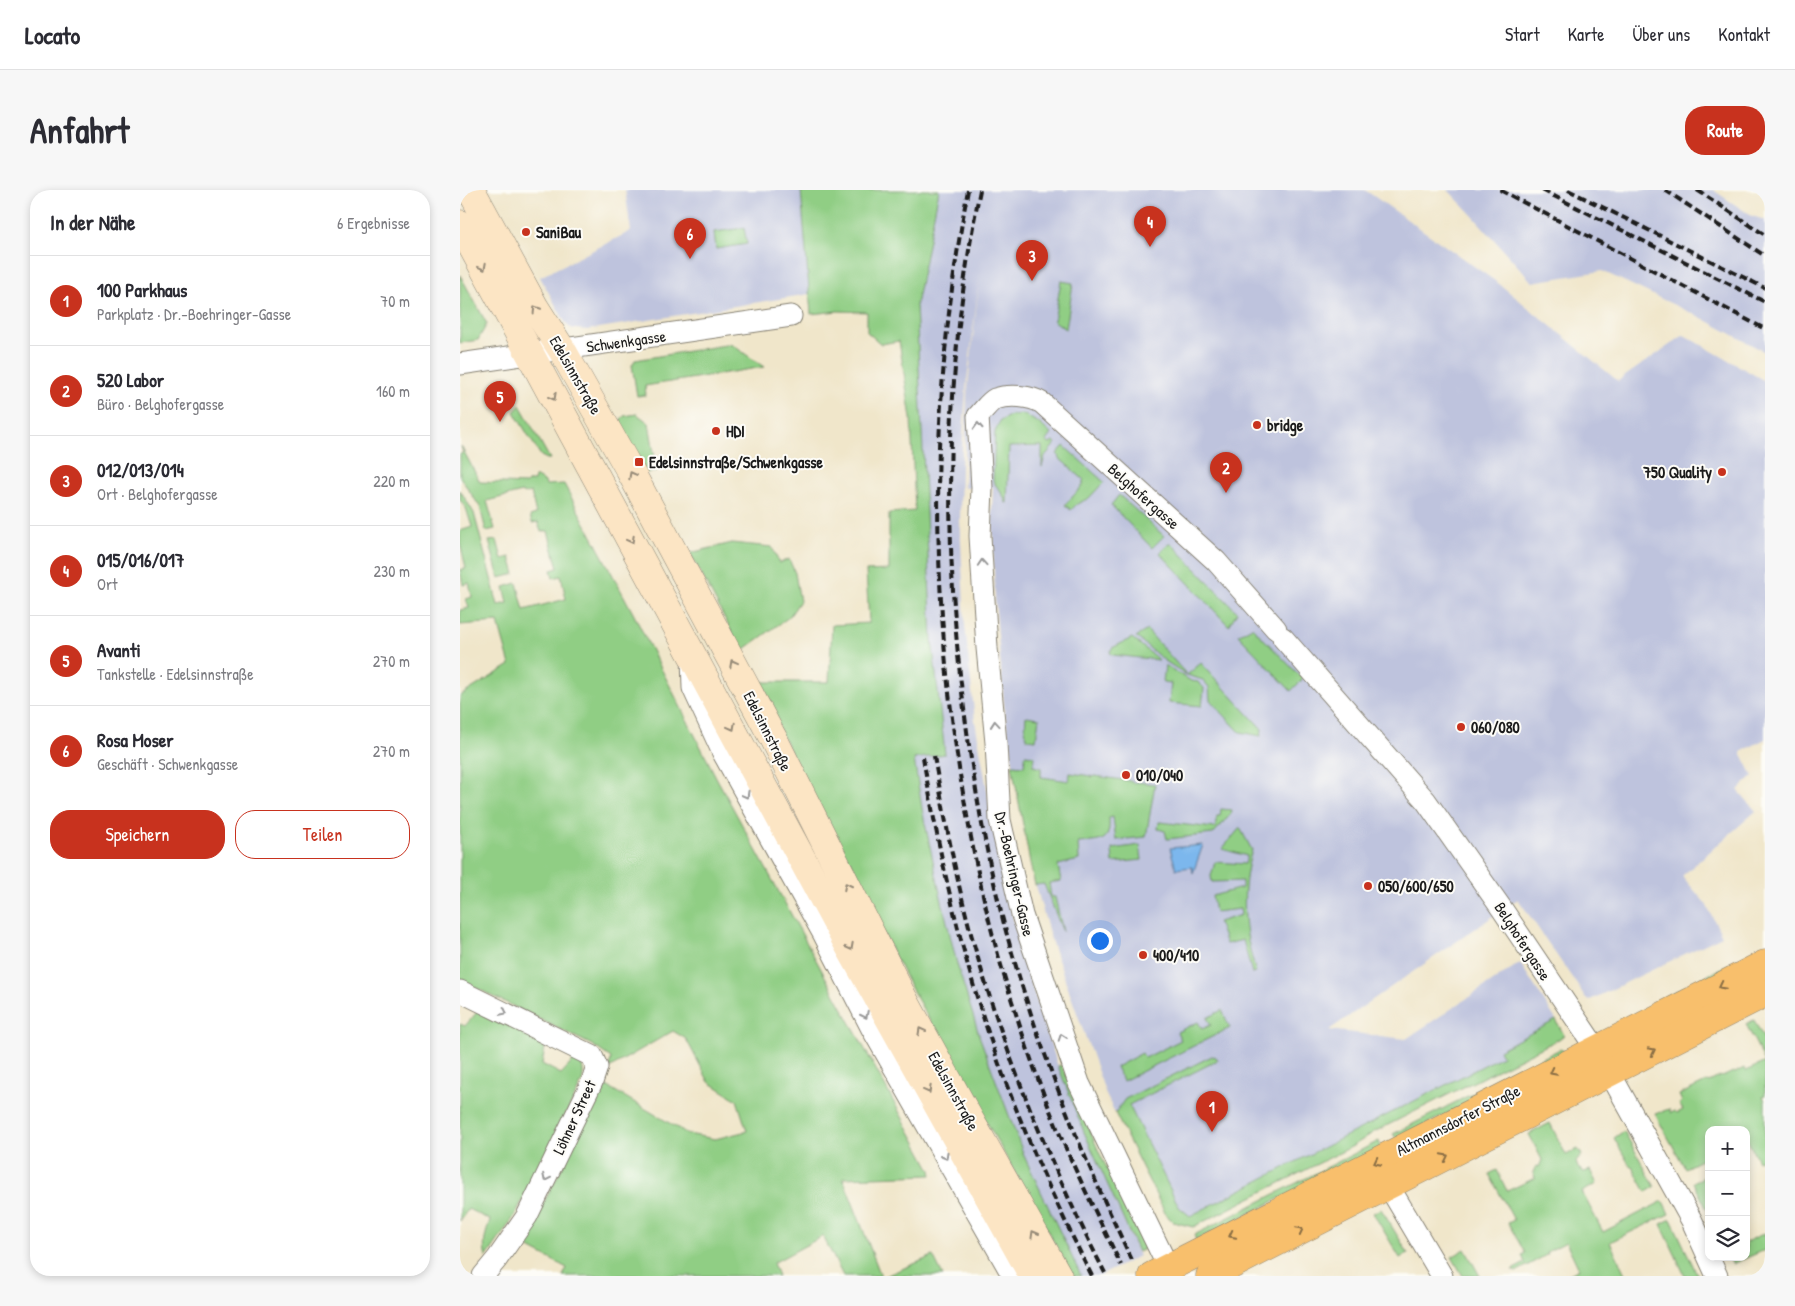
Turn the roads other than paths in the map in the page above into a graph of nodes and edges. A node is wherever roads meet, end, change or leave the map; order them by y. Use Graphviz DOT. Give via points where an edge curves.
graph roads {
  1 [pos="471,190"];
  2 [pos="460,224"];
  3 [pos="791,316"];
  4 [pos="562,350"];
  5 [pos="530,354"];
  6 [pos="460,364"];
  7 [pos="994,400"];
  8 [pos="692,654"];
  9 [pos="1765,964"];
  10 [pos="460,990"];
  11 [pos="1765,993"];
  12 [pos="1602,1062"];
  13 [pos="1388,1185"];
  14 [pos="1160,1272"];
  15 [pos="483,1276"];
  16 [pos="1013,1276"];
  17 [pos="1033,1276"];
  18 [pos="1058,1276"];
  19 [pos="1210,1276"];
  20 [pos="1442,1276"];
  21 [pos="1717,1276"];
  4 -- 1 [label="main road, Edelsinnstraße, one-way" via="534,306"];
  2 -- 5 [label="main road, Edelsinnstraße, one-way"];
  3 -- 4 [label="street, Schwenkgasse"];
  4 -- 5 [label="street, Schwenkgasse"];
  18 -- 4 [label="main road, Edelsinnstraße, one-way" via="908,1006 769,731"];
  5 -- 6 [label="street, Schwenkgasse"];
  5 -- 8 [label="main road, Edelsinnstraße, one-way"];
  7 -- 12 [label="street, Belghofergasse" via="1034,398 1216,561 1426,801 1502,909"];
  14 -- 7 [label="street, Dr.-Boehringer-Gasse, one-way" via="1063,1041 1022,915 1000,820 981,546 978,416"];
  8 -- 16 [label="street, Edelsinnstraße, one-way" via="693,688 723,753 871,1027"];
  8 -- 17 [label="main road, Edelsinnstraße, one-way"];
  9 -- 12 [label="main road, Altmannsdorfer Straße, one-way"];
  10 -- 15 [label="street, Löhner Street, one-way" via="592,1056 597,1067 527,1216"];
  12 -- 11 [label="main road, Altmannsdorfer Straße, one-way"];
  13 -- 12 [label="main road, Altmannsdorfer Straße, one-way"];
  12 -- 14 [label="main road, Altmannsdorfer Straße, one-way"];
  12 -- 21 [label="street, Belghofergasse" via="1692,1221"];
  19 -- 13 [label="main road, Altmannsdorfer Straße, one-way"];
  13 -- 20 [label="street"];
}
